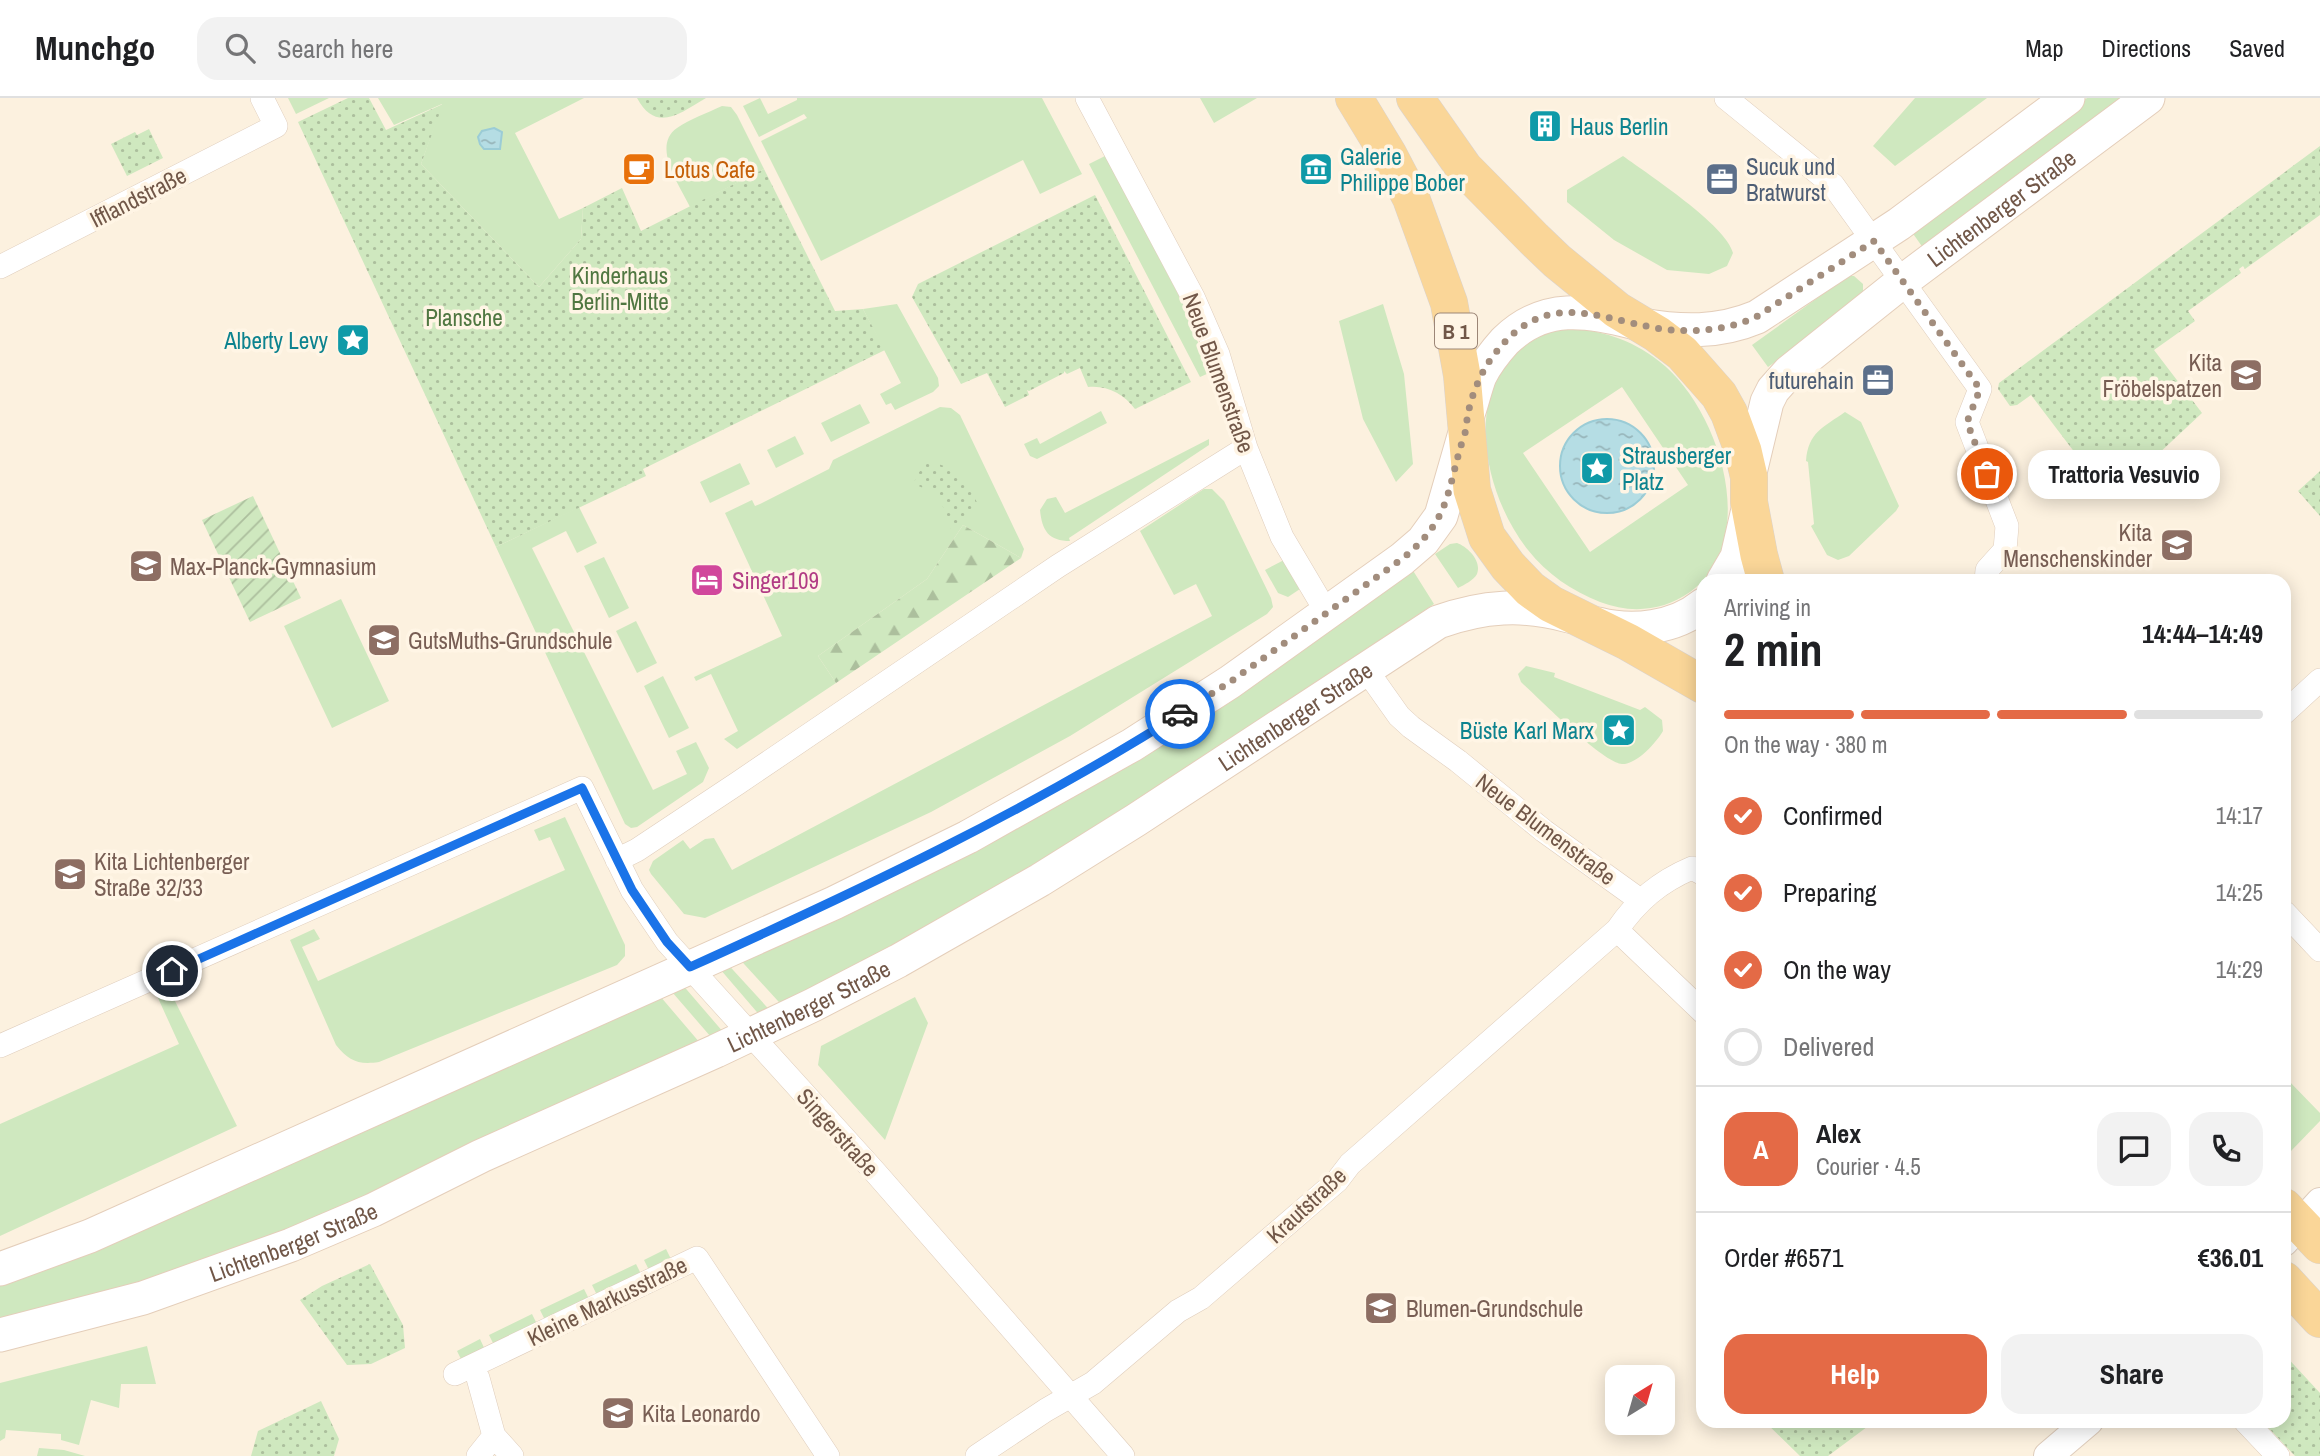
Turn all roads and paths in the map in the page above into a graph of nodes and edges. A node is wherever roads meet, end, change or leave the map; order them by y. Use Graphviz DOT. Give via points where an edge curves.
graph roads {
  1 [pos="262,98"];
  2 [pos="1087,98"];
  3 [pos="1354,98"];
  4 [pos="1415,98"];
  5 [pos="1726,98"];
  6 [pos="2068,98"];
  7 [pos="2148,98"];
  8 [pos="1874,241"];
  9 [pos="0,267"];
  10 [pos="1903,281"];
  11 [pos="1640,324"];
  12 [pos="1466,425"];
  13 [pos="1246,448"];
  14 [pos="1749,490"];
  15 [pos="1727,574"];
  16 [pos="1764,574"];
  17 [pos="1987,574"];
  18 [pos="1696,610"];
  19 [pos="1327,613"];
  20 [pos="1574,617"];
  21 [pos="1365,668"];
  22 [pos="2320,680"];
  23 [pos="1696,681"];
  24 [pos="2291,707"];
  25 [pos="617,860"];
  26 [pos="1696,870"];
  27 [pos="1640,900"];
  28 [pos="2291,919"];
  29 [pos="1617,930"];
  30 [pos="2320,950"];
  31 [pos="690,967"];
  32 [pos="1696,1005"];
  33 [pos="750,1035"];
  34 [pos="0,1046"];
  35 [pos="0,1269"];
  36 [pos="2291,1288"];
  37 [pos="2320,1319"];
  38 [pos="0,1335"];
  39 [pos="1070,1396"];
  40 [pos="2081,1428"];
  41 [pos="2252,1428"];
  42 [pos="494,1437"];
  43 [pos="478,1456"];
  44 [pos="512,1456"];
  45 [pos="828,1456"];
  46 [pos="977,1456"];
  47 [pos="1123,1456"];
  48 [pos="2048,1456"];
  49 [pos="2278,1456"];
  1 -- 9 [label="street, Ifflandstraße" via="276,126"];
  2 -- 13 [label="street, Neue Blumenstraße" via="1194,299 1218,354"];
  3 -- 12 [label="main road, B 1" via="1399,175 1454,321"];
  4 -- 11 [label="main road" via="1464,167 1557,261"];
  5 -- 8 [label="street" via="1833,185"];
  6 -- 8 [label="main road, Lichtenberger Straße"];
  7 -- 10 [label="main road, Lichtenberger Straße"];
  8 -- 10 [label="street"];
  8 -- 11 [label="main road, Lichtenberger Straße" via="1738,325 1692,331"];
  10 -- 14 [label="main road, Lichtenberger Straße" via="1789,372 1773,390"];
  10 -- 17 [label="street" via="1980,389 1967,422 2007,526 2005,550"];
  11 -- 12 [label="main road" via="1569,312 1524,325 1481,374"];
  11 -- 14 [label="main road" via="1682,353 1719,395 1743,451"];
  12 -- 19 [label="main road" via="1441,516 1423,541"];
  12 -- 20 [label="main road, B 1" via="1472,491 1487,537 1530,589"];
  13 -- 19 [label="street, Neue Blumenstraße" via="1282,537"];
  13 -- 25 [label="street" via="1058,566"];
  14 -- 15 [label="main road" via="1737,557"];
  14 -- 16 [label="main road"];
  18 -- 20 [label="main road" via="1680,620 1640,629"];
  19 -- 31 [label="main road" via="1143,738 1020,809 834,903"];
  20 -- 21 [label="main road, Lichtenberger Straße" via="1542,608 1472,612 1438,622"];
  20 -- 23 [label="main road, B 1"];
  21 -- 27 [label="street, Neue Blumenstraße" via="1411,727"];
  21 -- 33 [label="main road, Lichtenberger Straße" via="1040,880 898,961"];
  22 -- 24 [label="street"];
  25 -- 31 [label="street, Singerstraße" via="667,942"];
  25 -- 34 [label="street, Singerstraße" via="582,788"];
  26 -- 27 [label="street, Krautstraße" via="1681,872"];
  27 -- 29 [label="street, Krautstraße"];
  28 -- 30 [label="street"];
  29 -- 32 [label="street"];
  29 -- 39 [label="street, Krautstraße" via="1201,1298"];
  31 -- 33 [label="street, Singerstraße"];
  31 -- 35 [label="main road" via="90,1236"];
  33 -- 38 [label="main road, Lichtenberger Straße" via="291,1245 143,1298"];
  33 -- 39 [label="street, Singerstraße"];
  36 -- 37 [label="main road"];
  39 -- 46 [label="street, Krautstraße"];
  39 -- 47 [label="street, Singerstraße"];
  40 -- 48 [label="street"];
  41 -- 49 [label="street"];
  42 -- 43 [label="street"];
  42 -- 44 [label="street, Kleine Markusstraße"];
  42 -- 45 [label="street, Kleine Markusstraße" via="466,1376 696,1258"];
}
